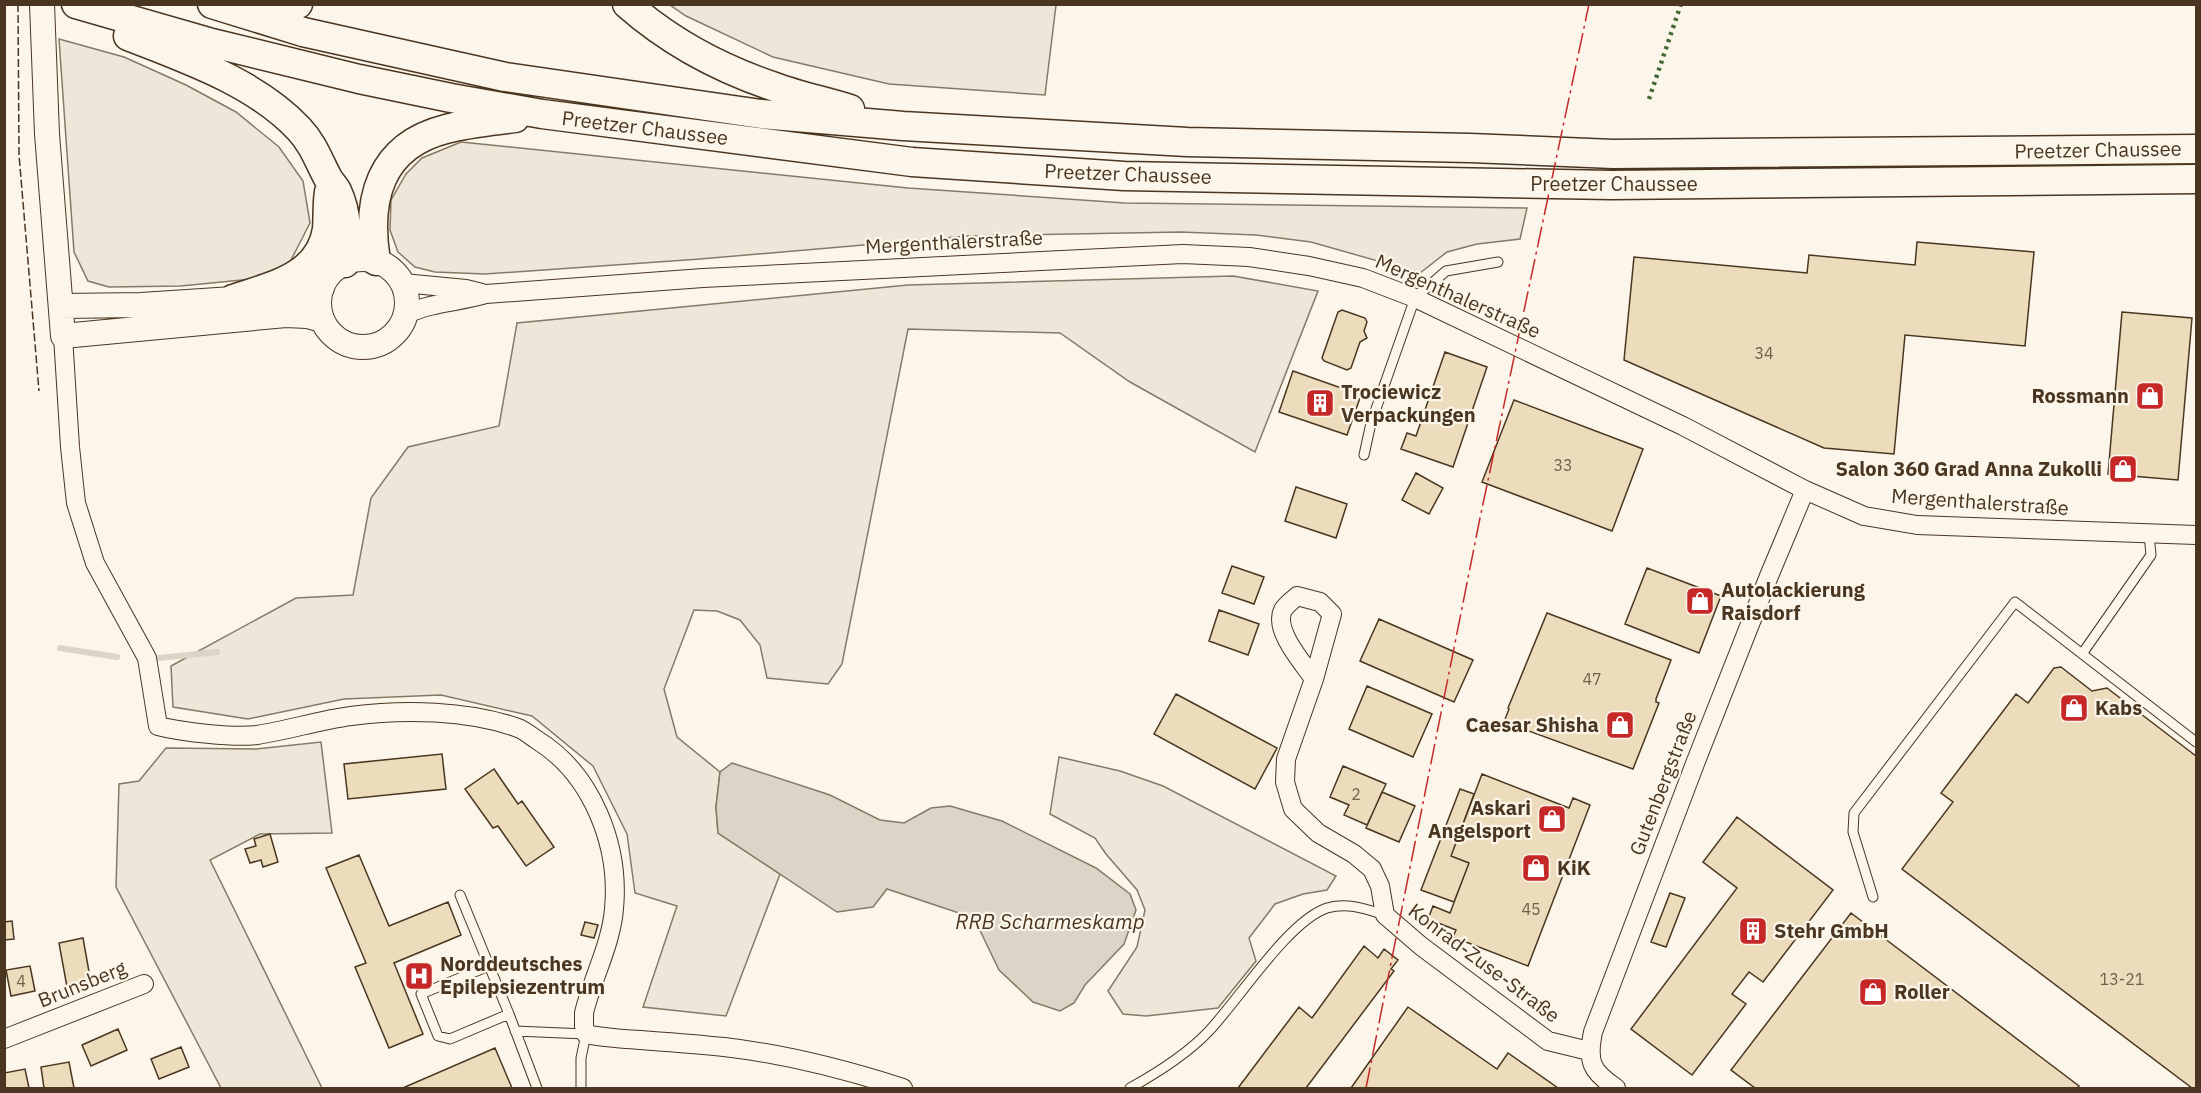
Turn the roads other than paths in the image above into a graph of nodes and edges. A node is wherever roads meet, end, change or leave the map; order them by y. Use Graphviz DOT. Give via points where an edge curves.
graph roads {
  1 [pos="42,4"];
  2 [pos="70,4"];
  3 [pos="76,4"];
  4 [pos="212,4"];
  5 [pos="247,4"];
  6 [pos="298,4"];
  7 [pos="627,4"];
  8 [pos="542,114"];
  9 [pos="903,126"];
  10 [pos="2196,149"];
  11 [pos="2196,179"];
  12 [pos="330,181"];
  13 [pos="376,261"];
  14 [pos="345,262"];
  15 [pos="1498,262"];
  16 [pos="403,283"];
  17 [pos="322,288"];
  18 [pos="486,294"];
  19 [pos="1415,298"];
  20 [pos="233,299"];
  21 [pos="61,306"];
  22 [pos="407,314"];
  23 [pos="322,320"];
  24 [pos="63,336"];
  25 [pos="1364,455"];
  26 [pos="1805,490"];
  27 [pos="2149,534"];
  28 [pos="2196,535"];
  29 [pos="2082,654"];
  30 [pos="1314,679"];
  31 [pos="2196,741"];
  32 [pos="460,895"];
  33 [pos="1873,897"];
  34 [pos="1385,915"];
  35 [pos="489,966"];
  36 [pos="144,984"];
  37 [pos="509,1014"];
  38 [pos="515,1031"];
  39 [pos="586,1034"];
  40 [pos="4,1039"];
  41 [pos="1589,1051"];
  42 [pos="1145,1080"];
  43 [pos="537,1089"];
  44 [pos="581,1089"];
  45 [pos="903,1089"];
  46 [pos="1130,1089"];
  47 [pos="1151,1089"];
  48 [pos="1616,1089"];
  1 -- 21 [label="main road" via="47,134"];
  2 -- 12 [label="highway" via="87,21 197,63 282,113 316,150"];
  3 -- 8 [label="highway, Preetzer Chaussee" via="358,79"];
  4 -- 9 [label="highway, Preetzer Chaussee" via="303,32 506,77 761,114"];
  5 -- 6 [label="highway"];
  7 -- 9 [label="highway" via="707,59 743,76"];
  8 -- 11 [label="highway, Preetzer Chaussee" via="912,162 1124,176 1612,185"];
  8 -- 13 [label="highway" via="444,129 408,146 383,176 374,201"];
  9 -- 10 [label="highway, Preetzer Chaussee" via="1187,142 1613,154"];
  12 -- 14 [label="highway" via="337,189 345,216"];
  12 -- 20 [label="highway" via="327,230 307,266 279,284"];
  13 -- 14 [label="main road"];
  13 -- 16 [label="main road" via="390,267"];
  14 -- 17 [label="main road" via="331,273"];
  15 -- 19 [label="lane" via="1446,271"];
  16 -- 18 [label="street, Mergenthalerstraße"];
  16 -- 22 [label="main road"];
  17 -- 20 [label="main road" via="285,299"];
  17 -- 23 [label="main road"];
  18 -- 19 [label="street, Mergenthalerstraße" via="703,278 1183,254 1249,257 1309,266 1363,278"];
  18 -- 22 [label="street, Mergenthalerstraße" via="426,306"];
  19 -- 25 [label="lane" via="1371,423"];
  19 -- 26 [label="street, Mergenthalerstraße" via="1683,426"];
  20 -- 21 [label="main road"];
  21 -- 24 [label="main road"];
  22 -- 23 [label="main road" via="394,334 369,346 341,341"];
  23 -- 24 [label="main road" via="286,315"];
  24 -- 39 [label="street" via="76,503 95,563 147,658 158,726 255,735 350,716 434,713 519,728 549,747 577,775 596,808 613,864 612,926 584,1013"];
  26 -- 27 [label="street, Mergenthalerstraße" via="1864,516 1917,525"];
  26 -- 41 [label="street, Gutenbergstraße" via="1676,810 1600,1010"];
  27 -- 28 [label="street, Mergenthalerstraße"];
  27 -- 29 [label="lane" via="2151,555"];
  29 -- 31 [label="lane"];
  29 -- 33 [label="lane" via="2015,602 1854,813 1853,832"];
  30 -- 34 [label="street, Konrad-Zuse-Straße" via="1286,759 1286,782 1293,809 1318,833 1372,869 1380,886"];
  32 -- 35 [label="lane"];
  34 -- 41 [label="street, Konrad-Zuse-Straße" via="1548,1041"];
  34 -- 42 [label="lane" via="1356,906 1338,906 1310,918 1290,934 1207,1033"];
  35 -- 37 [label="lane"];
  35 -- 37 [label="lane" via="421,994 438,1036 450,1039"];
  36 -- 40 [label="street, Brunsberg"];
  37 -- 38 [label="lane"];
  38 -- 39 [label="lane"];
  38 -- 43 [label="lane"];
  39 -- 44 [label="lane" via="580,1058"];
  39 -- 45 [label="street" via="763,1053 850,1071"];
  41 -- 48 [label="street" via="1602,1079"];
  42 -- 46 [label="lane"];
  42 -- 47 [label="lane"];
}
